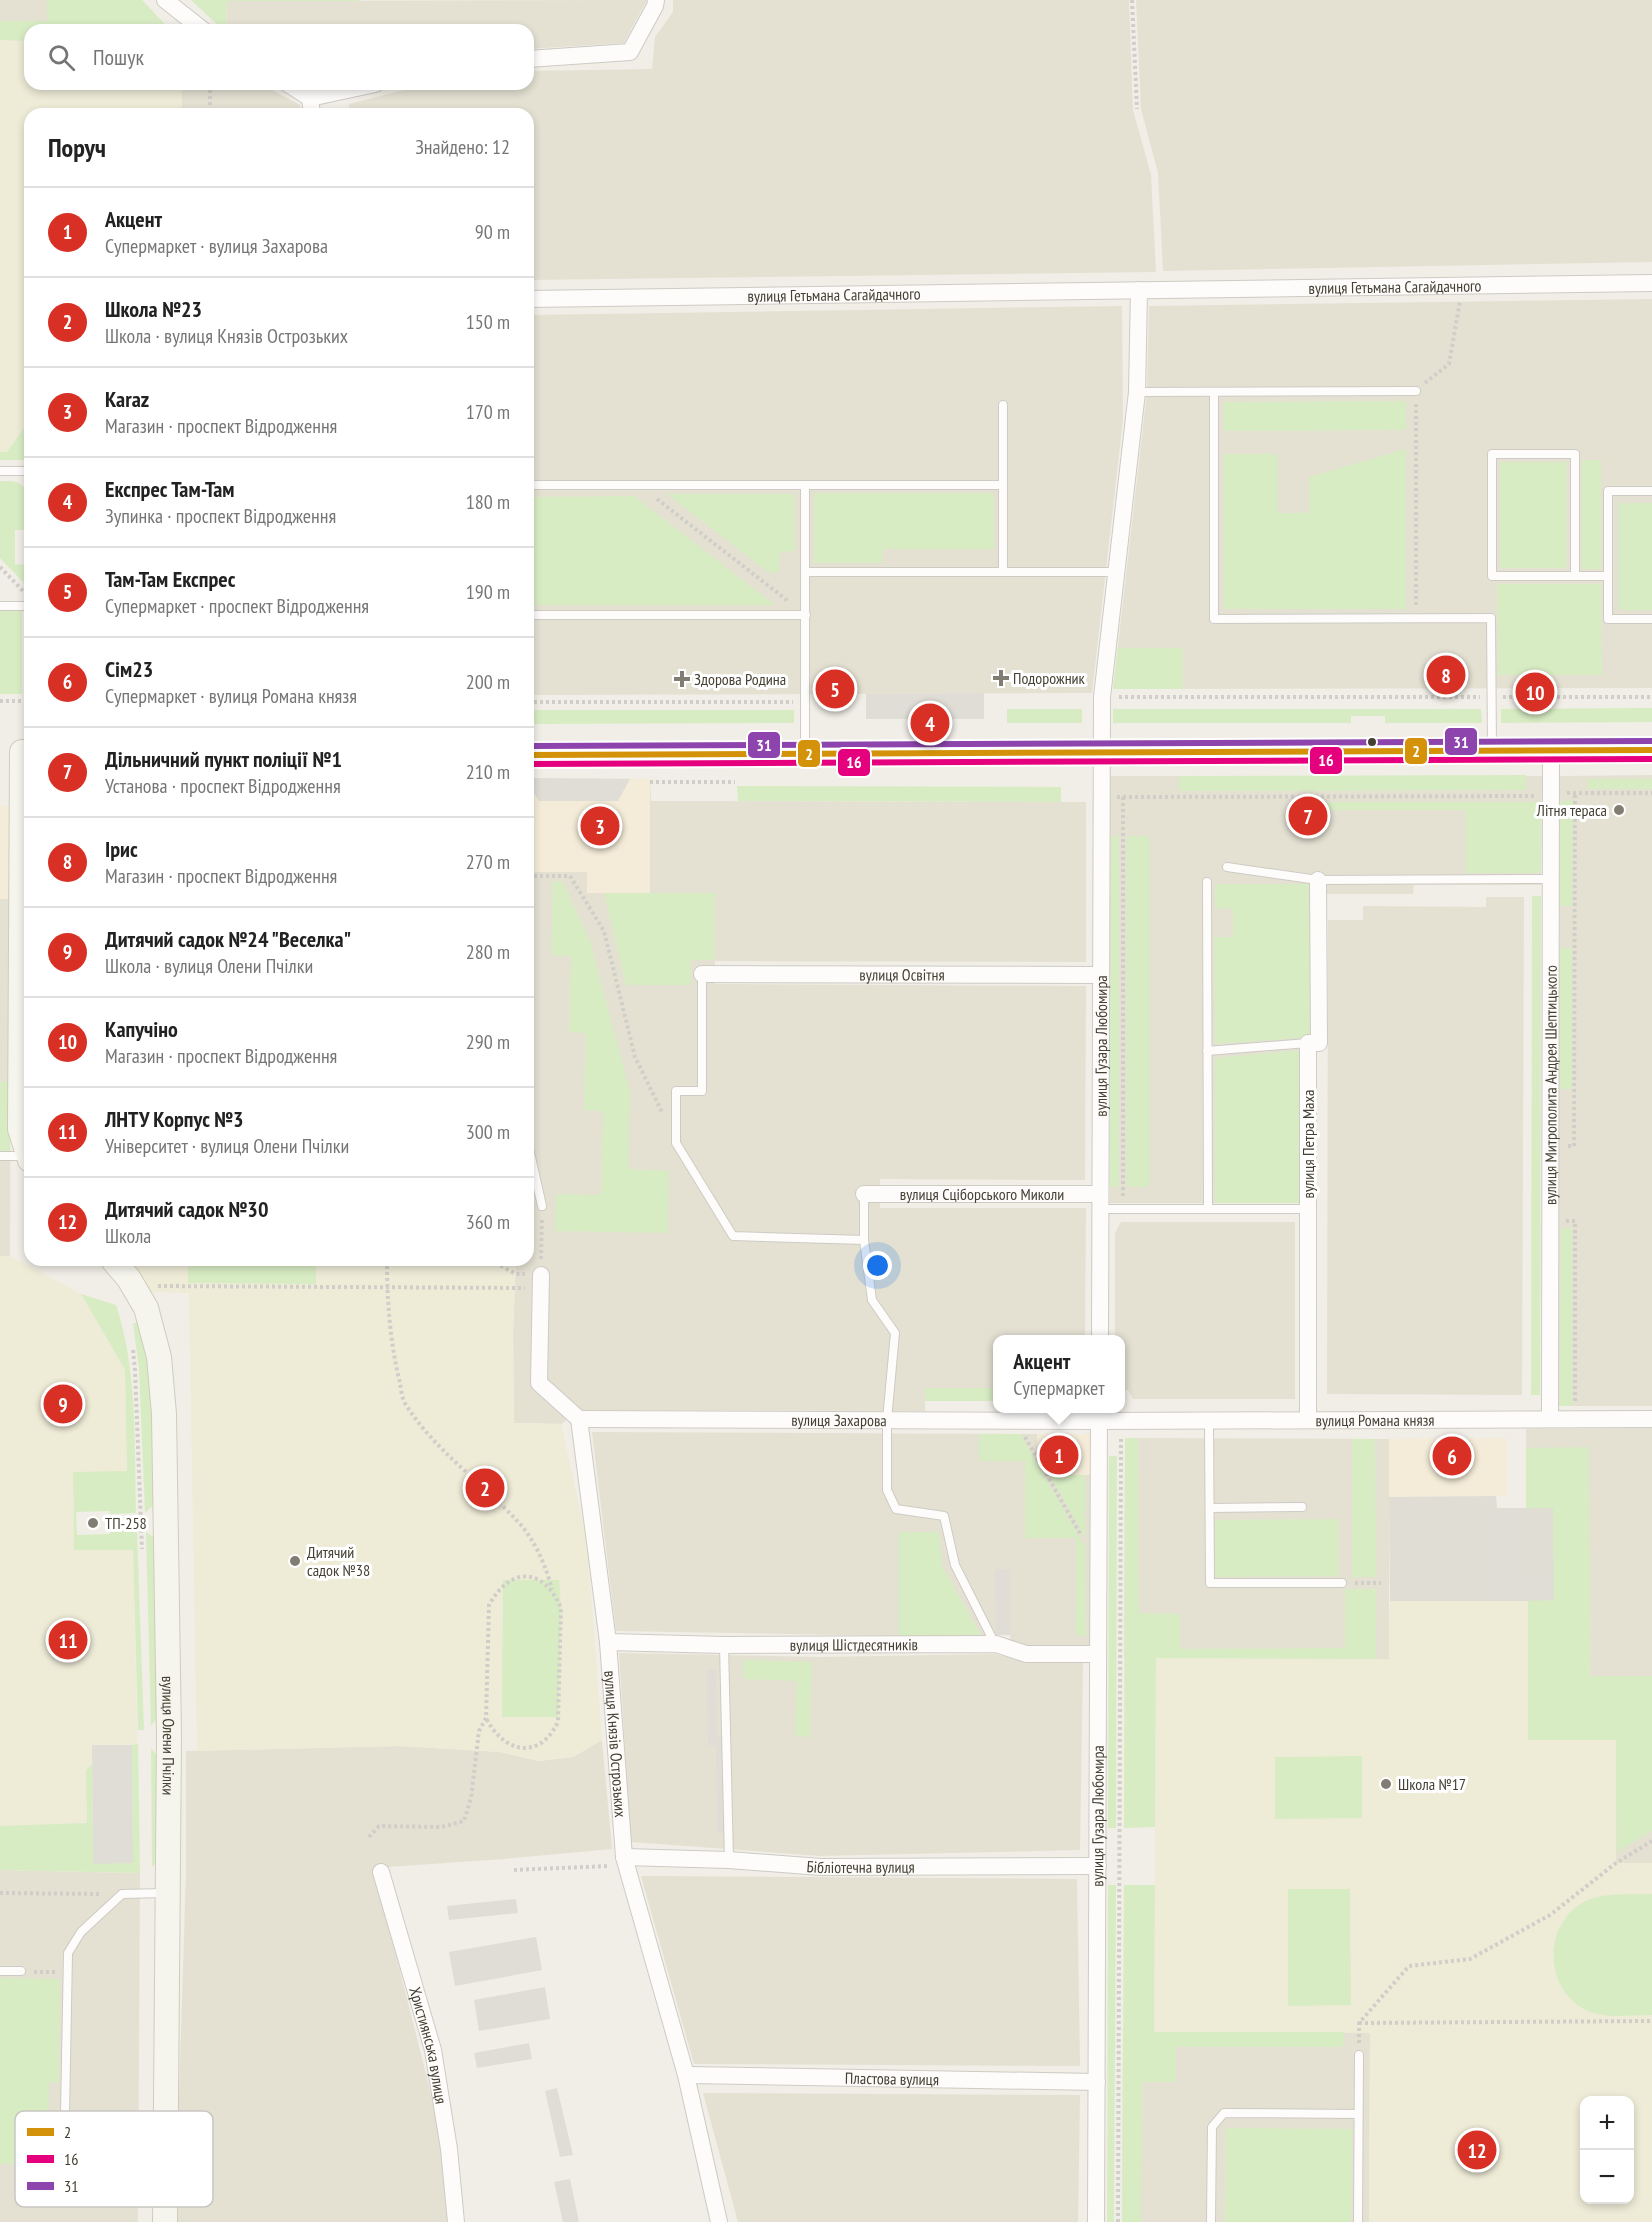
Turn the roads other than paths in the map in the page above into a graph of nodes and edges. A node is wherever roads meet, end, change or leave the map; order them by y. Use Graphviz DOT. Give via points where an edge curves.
graph roads {
  1 [pos="165,0"];
  2 [pos="656,0"];
  3 [pos="195,24"];
  4 [pos="534,59"];
  5 [pos="294,90"];
  6 [pos="358,90"];
  7 [pos="311,106"];
  8 [pos="1652,283"];
  9 [pos="1139,290"];
  10 [pos="534,299"];
  11 [pos="1416,391"];
  12 [pos="1137,392"];
  13 [pos="1214,392"];
  14 [pos="1003,405"];
  15 [pos="0,471"];
  16 [pos="24,471"];
  17 [pos="534,485"];
  18 [pos="805,485"];
  19 [pos="1003,485"];
  20 [pos="1652,491"];
  21 [pos="805,572"];
  22 [pos="1003,572"];
  23 [pos="1117,572"];
  24 [pos="1575,576"];
  25 [pos="1608,576"];
  26 [pos="0,606"];
  27 [pos="24,606"];
  28 [pos="534,615"];
  29 [pos="806,615"];
  30 [pos="1652,619"];
  31 [pos="1551,750"];
  32 [pos="1652,750"];
  33 [pos="1492,751"];
  34 [pos="17,752"];
  35 [pos="1102,752"];
  36 [pos="805,753"];
  37 [pos="534,755"];
  38 [pos="1227,867"];
  39 [pos="1551,879"];
  40 [pos="1318,880"];
  41 [pos="1207,882"];
  42 [pos="702,974"];
  43 [pos="1101,975"];
  44 [pos="1308,1043"];
  45 [pos="1207,1051"];
  46 [pos="24,1142"];
  47 [pos="0,1156"];
  48 [pos="24,1158"];
  49 [pos="534,1171"];
  50 [pos="864,1194"];
  51 [pos="1100,1202"];
  52 [pos="542,1206"];
  53 [pos="1208,1209"];
  54 [pos="1308,1209"];
  55 [pos="864,1239"];
  56 [pos="118,1266"];
  57 [pos="540,1282"];
  58 [pos="1100,1335"];
  59 [pos="1099,1414"];
  60 [pos="579,1419"];
  61 [pos="1550,1419"];
  62 [pos="1652,1419"];
  63 [pos="887,1420"];
  64 [pos="1209,1420"];
  65 [pos="1308,1420"];
  66 [pos="1210,1508"];
  67 [pos="1302,1508"];
  68 [pos="1342,1583"];
  69 [pos="608,1642"];
  70 [pos="996,1644"];
  71 [pos="724,1645"];
  72 [pos="1098,1654"];
  73 [pos="729,1860"];
  74 [pos="626,1861"];
  75 [pos="1098,1866"];
  76 [pos="381,1872"];
  77 [pos="166,1893"];
  78 [pos="0,1971"];
  79 [pos="21,1971"];
  80 [pos="1359,2055"];
  81 [pos="686,2075"];
  82 [pos="1097,2082"];
  83 [pos="65,2111"];
  84 [pos="165,2111"];
  85 [pos="1358,2114"];
  86 [pos="165,2207"];
  87 [pos="165,2222"];
  88 [pos="456,2222"];
  89 [pos="719,2222"];
  90 [pos="1096,2222"];
  91 [pos="1211,2222"];
  92 [pos="1358,2222"];
  1 -- 3 [label="street"];
  2 -- 4 [label="street" via="630,52"];
  5 -- 7 [label="street"];
  6 -- 7 [label="street"];
  8 -- 9 [label="street, вулиця Гетьмана Сагайдачного"];
  9 -- 10 [label="street, вулиця Гетьмана Сагайдачного"];
  9 -- 12 [label="street"];
  11 -- 13 [label="lane"];
  12 -- 13 [label="lane"];
  12 -- 23 [label="street"];
  13 -- 33 [label="lane" via="1214,619 1491,618"];
  14 -- 19 [label="lane"];
  15 -- 16 [label="lane"];
  17 -- 18 [label="lane"];
  18 -- 19 [label="lane"];
  18 -- 21 [label="lane"];
  19 -- 22 [label="lane"];
  20 -- 25 [label="lane" via="1608,491"];
  21 -- 22 [label="lane"];
  21 -- 29 [label="lane"];
  22 -- 23 [label="lane"];
  23 -- 35 [label="street" via="1102,697"];
  24 -- 24 [label="lane" via="1492,576 1492,454 1575,454"];
  24 -- 25 [label="lane"];
  25 -- 30 [label="lane" via="1608,619"];
  26 -- 27 [label="lane"];
  28 -- 29 [label="lane"];
  29 -- 36 [label="lane"];
  31 -- 32 [label="street"];
  31 -- 33 [label="street"];
  31 -- 39 [label="street, вулиця Митрополита Андрея Шептицького"];
  33 -- 35 [label="street"];
  34 -- 46 [label="street" via="20,1129"];
  35 -- 36 [label="street"];
  35 -- 43 [label="street, вулиця Гузара Любомира"];
  36 -- 37 [label="street"];
  38 -- 40 [label="lane"];
  39 -- 40 [label="lane"];
  39 -- 61 [label="street, вулиця Митрополита Андрея Шептицького"];
  40 -- 44 [label="street, вулиця Петра Маха" via="1318,1043"];
  41 -- 45 [label="lane"];
  42 -- 43 [label="street, вулиця Освітня"];
  42 -- 55 [label="lane" via="702,1091 676,1091 676,1143 733,1236"];
  43 -- 51 [label="street, вулиця Гузара Любомира"];
  44 -- 45 [label="lane"];
  44 -- 54 [label="street, вулиця Петра Маха"];
  45 -- 53 [label="lane"];
  47 -- 48 [label="lane"];
  49 -- 52 [label="lane"];
  50 -- 51 [label="street, вулиця Сціборського Миколи"];
  50 -- 55 [label="lane"];
  51 -- 53 [label="lane" via="1123,1209"];
  51 -- 58 [label="street, вулиця Гузара Любомира"];
  53 -- 54 [label="lane"];
  54 -- 65 [label="street, вулиця Петра Маха"];
  55 -- 63 [label="lane" via="872,1300 896,1334"];
  56 -- 77 [label="street, вулиця Олени Пчілки" via="146,1308 159,1357 162,1391 169,1736"];
  57 -- 60 [label="street" via="539,1383"];
  59 -- 63 [label="street, вулиця Захарова" via="1016,1420"];
  59 -- 64 [label="street, вулиця Романа князя" via="1121,1420"];
  59 -- 72 [label="street, вулиця Гузара Любомира"];
  60 -- 63 [label="street, вулиця Захарова"];
  60 -- 69 [label="street, вулиця Князів Острозьких"];
  61 -- 62 [label="street, вулиця Романа князя"];
  61 -- 65 [label="street, вулиця Романа князя"];
  63 -- 70 [label="lane" via="887,1490 896,1509 944,1516 955,1565"];
  64 -- 65 [label="street, вулиця Романа князя"];
  64 -- 66 [label="lane"];
  66 -- 67 [label="lane"];
  66 -- 68 [label="lane" via="1210,1583"];
  69 -- 71 [label="street, вулиця Шістдесятників"];
  69 -- 74 [label="street, вулиця Князів Острозьких"];
  70 -- 71 [label="street, вулиця Шістдесятників"];
  70 -- 72 [label="street, вулиця Шістдесятників" via="1026,1654"];
  71 -- 73 [label="lane"];
  72 -- 75 [label="street, вулиця Гузара Любомира"];
  73 -- 74 [label="street, Бібліотечна вулиця"];
  73 -- 75 [label="street, Бібліотечна вулиця" via="821,1867"];
  74 -- 81 [label="street, вулиця Князів Острозьких"];
  75 -- 82 [label="street, вулиця Гузара Любомира"];
  76 -- 88 [label="street, Християнська вулиця" via="433,2050"];
  77 -- 83 [label="lane" via="122,1894 81,1932 68,1953"];
  77 -- 84 [label="street, вулиця Олени Пчілки"];
  78 -- 79 [label="lane"];
  80 -- 85 [label="lane"];
  81 -- 82 [label="street, Пластова вулиця"];
  81 -- 89 [label="street, вулиця Князів Острозьких"];
  82 -- 90 [label="street, вулиця Гузара Любомира"];
  85 -- 91 [label="lane" via="1224,2114 1212,2127"];
  85 -- 92 [label="lane"];
  86 -- 87 [label="street, вулиця Олени Пчілки"];
}
